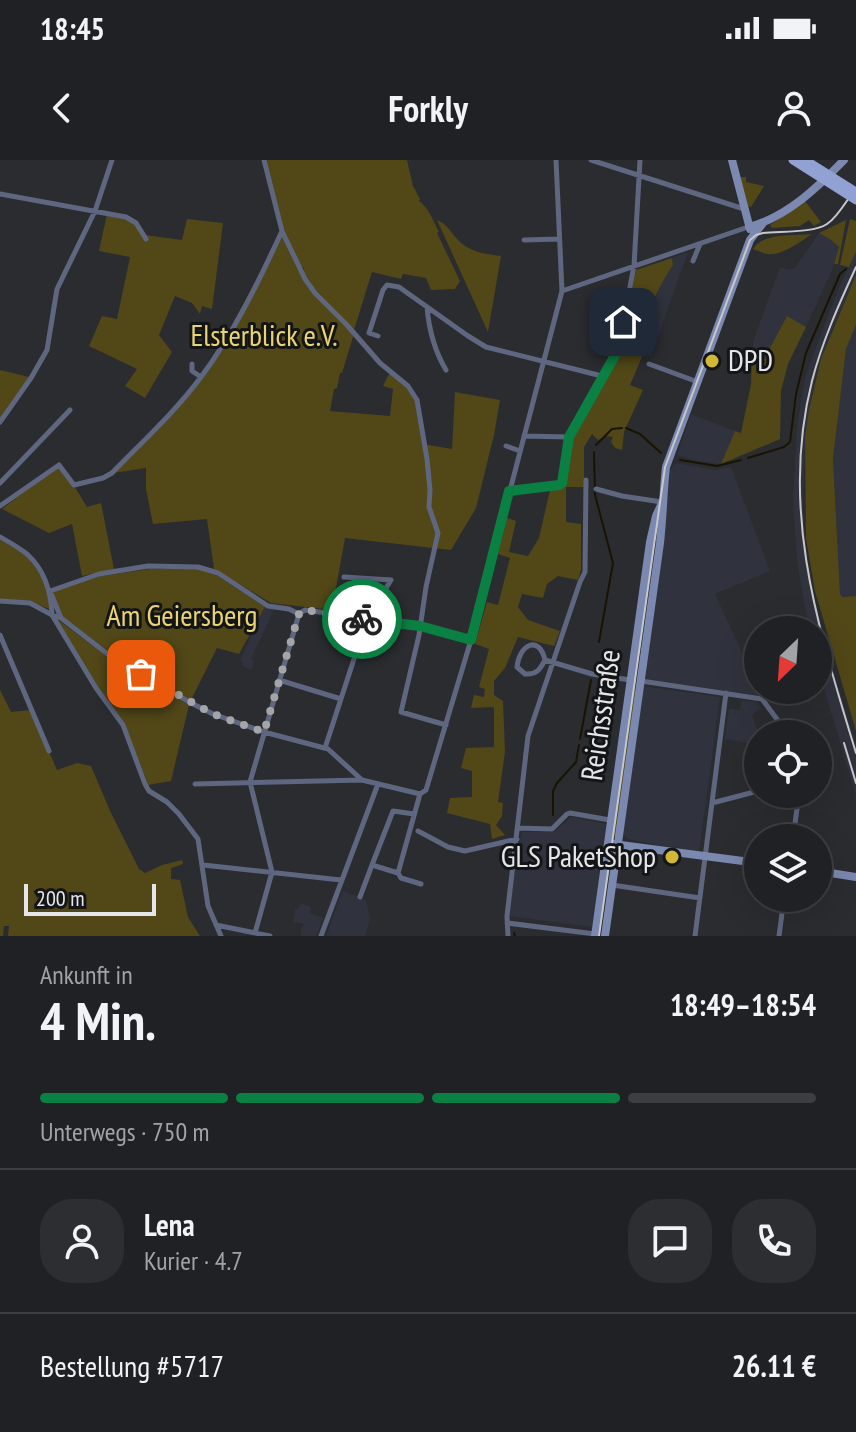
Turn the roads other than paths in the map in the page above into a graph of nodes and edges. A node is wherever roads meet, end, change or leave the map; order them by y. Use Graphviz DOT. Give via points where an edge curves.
graph roads {
  1 [pos="112,160"];
  2 [pos="264,160"];
  3 [pos="556,160"];
  4 [pos="591,160"];
  5 [pos="640,160"];
  6 [pos="732,160"];
  7 [pos="793,160"];
  8 [pos="805,160"];
  9 [pos="844,160"];
  10 [pos="639,175"];
  11 [pos="856,192"];
  12 [pos="0,194"];
  13 [pos="856,200"];
  14 [pos="744,209"];
  15 [pos="95,211"];
  16 [pos="763,223"];
  17 [pos="749,227"];
  18 [pos="282,231"];
  19 [pos="146,239"];
  20 [pos="559,239"];
  21 [pos="524,240"];
  22 [pos="750,240"];
  23 [pos="700,244"];
  24 [pos="693,261"];
  25 [pos="634,266"];
  26 [pos="562,291"];
  27 [pos="427,307"];
  28 [pos="378,336"];
  29 [pos="543,361"];
  30 [pos="192,364"];
  31 [pos="649,364"];
  32 [pos="446,370"];
  33 [pos="602,376"];
  34 [pos="201,377"];
  35 [pos="699,382"];
  36 [pos="70,410"];
  37 [pos="0,422"];
  38 [pos="524,436"];
  39 [pos="569,437"];
  40 [pos="506,446"];
  41 [pos="520,451"];
  42 [pos="586,480"];
  43 [pos="0,483"];
  44 [pos="596,489"];
  45 [pos="509,491"];
  46 [pos="662,502"];
  47 [pos="0,506"];
  48 [pos="0,537"];
  49 [pos="344,577"];
  50 [pos="50,591"];
  51 [pos="0,601"];
  52 [pos="299,614"];
  53 [pos="52,615"];
  54 [pos="61,618"];
  55 [pos="367,619"];
  56 [pos="420,626"];
  57 [pos="0,635"];
  58 [pos="471,640"];
  59 [pos="545,660"];
  60 [pos="553,662"];
  61 [pos="279,680"];
  62 [pos="635,681"];
  63 [pos="726,693"];
  64 [pos="341,699"];
  65 [pos="778,720"];
  66 [pos="446,725"];
  67 [pos="264,732"];
  68 [pos="325,748"];
  69 [pos="49,751"];
  70 [pos="362,780"];
  71 [pos="250,782"];
  72 [pos="195,784"];
  73 [pos="378,784"];
  74 [pos="420,794"];
  75 [pos="744,795"];
  76 [pos="712,803"];
  77 [pos="414,814"];
  78 [pos="611,820"];
  79 [pos="518,828"];
  80 [pos="418,831"];
  81 [pos="517,839"];
  82 [pos="613,844"];
  83 [pos="705,856"];
  84 [pos="744,861"];
  85 [pos="203,865"];
  86 [pos="372,865"];
  87 [pos="272,872"];
  88 [pos="398,873"];
  89 [pos="832,873"];
  90 [pos="856,877"];
  91 [pos="341,880"];
  92 [pos="421,884"];
  93 [pos="612,885"];
  94 [pos="360,897"];
  95 [pos="700,898"];
  96 [pos="782,912"];
  97 [pos="507,923"];
  98 [pos="216,925"];
  99 [pos="255,933"];
  100 [pos="600,935"];
  101 [pos="221,936"];
  102 [pos="270,936"];
  103 [pos="321,936"];
  104 [pos="508,936"];
  105 [pos="616,936"];
  106 [pos="695,936"];
  107 [pos="779,936"];
  1 -- 15 [label="street"];
  2 -- 18 [label="street"];
  3 -- 20 [label="street"];
  4 -- 10 [label="street"];
  5 -- 10 [label="street"];
  6 -- 14 [label="main road"];
  7 -- 13 [label="main road, bridge"];
  8 -- 11 [label="main road, bridge"];
  9 -- 16 [label="main road" via="819,186"];
  10 -- 14 [label="street"];
  10 -- 25 [label="street"];
  12 -- 15 [label="street"];
  14 -- 16 [label="main road" via="749,218"];
  14 -- 17 [label="main road"];
  15 -- 19 [label="street" via="126,217"];
  15 -- 37 [label="street" via="57,289 47,350"];
  16 -- 17 [label="main road"];
  16 -- 22 [label="main road"];
  17 -- 22 [label="main road"];
  17 -- 23 [label="street"];
  18 -- 34 [label="street"];
  18 -- 56 [label="street" via="315,293 417,400 429,507 438,533"];
  20 -- 21 [label="street"];
  20 -- 26 [label="street"];
  22 -- 35 [label="main road, Reichsstraße"];
  23 -- 24 [label="street"];
  23 -- 25 [label="street"];
  25 -- 26 [label="street"];
  25 -- 33 [label="street" via="618,350"];
  26 -- 29 [label="street"];
  27 -- 28 [label="street" via="399,287 387,285 369,333"];
  27 -- 29 [label="street" via="486,347"];
  27 -- 32 [label="street" via="436,354"];
  29 -- 33 [label="street"];
  29 -- 38 [label="street"];
  30 -- 34 [label="street"];
  31 -- 35 [label="street"];
  33 -- 39 [label="street"];
  34 -- 47 [label="street" via="112,473 74,485 59,465"];
  35 -- 46 [label="main road, Reichsstraße" via="666,467"];
  36 -- 43 [label="street"];
  38 -- 39 [label="street"];
  38 -- 41 [label="street"];
  39 -- 45 [label="street" via="562,483"];
  40 -- 41 [label="street"];
  41 -- 45 [label="street"];
  42 -- 60 [label="street" via="585,572"];
  44 -- 46 [label="street"];
  45 -- 58 [label="street"];
  46 -- 62 [label="main road, Reichsstraße" via="650,542"];
  48 -- 50 [label="street" via="28,555"];
  49 -- 55 [label="street" via="391,580"];
  50 -- 52 [label="street" via="99,574 148,566 198,567 218,573 268,606"];
  50 -- 53 [label="street"];
  50 -- 54 [label="street"];
  51 -- 53 [label="street" via="30,603"];
  52 -- 55 [label="street" via="305,610"];
  52 -- 61 [label="street"];
  53 -- 54 [label="street"];
  53 -- 85 [label="street" via="123,725 149,791 167,802 198,839"];
  54 -- 67 [label="street" via="118,662 213,714"];
  55 -- 56 [label="street"];
  55 -- 64 [label="street"];
  56 -- 58 [label="street"];
  56 -- 66 [label="street" via="401,712"];
  57 -- 69 [label="street"];
  58 -- 66 [label="street"];
  59 -- 59 [label="street" via="535,673 525,674 517,667 528,646 537,646"];
  59 -- 60 [label="street"];
  60 -- 62 [label="street"];
  60 -- 79 [label="street" via="528,736"];
  61 -- 64 [label="street"];
  61 -- 67 [label="street"];
  62 -- 63 [label="street"];
  62 -- 78 [label="main road, Reichsstraße"];
  62 -- 82 [label="main road, Reichsstraße"];
  63 -- 65 [label="street" via="762,699"];
  63 -- 76 [label="street"];
  64 -- 68 [label="street"];
  66 -- 74 [label="street" via="426,790"];
  67 -- 68 [label="street"];
  67 -- 71 [label="street"];
  68 -- 70 [label="street"];
  70 -- 71 [label="street"];
  70 -- 73 [label="street"];
  71 -- 72 [label="street"];
  71 -- 87 [label="street"];
  73 -- 74 [label="street"];
  73 -- 91 [label="street"];
  74 -- 77 [label="street"];
  75 -- 76 [label="street"];
  76 -- 83 [label="street"];
  77 -- 86 [label="street" via="393,811"];
  77 -- 88 [label="street"];
  78 -- 79 [label="street" via="570,813 552,829"];
  78 -- 82 [label="main road, Reichsstraße"];
  79 -- 81 [label="street"];
  80 -- 81 [label="street" via="465,851"];
  81 -- 97 [label="street"];
  82 -- 83 [label="main road"];
  82 -- 93 [label="main road, Reichsstraße"];
  82 -- 100 [label="main road, Reichsstraße"];
  83 -- 84 [label="main road"];
  83 -- 95 [label="street"];
  85 -- 87 [label="street"];
  85 -- 98 [label="street"];
  86 -- 88 [label="street"];
  86 -- 94 [label="street"];
  87 -- 91 [label="street"];
  87 -- 99 [label="street"];
  88 -- 92 [label="street"];
  89 -- 90 [label="main road"];
  91 -- 103 [label="street"];
  93 -- 95 [label="street"];
  93 -- 100 [label="main road, Reichsstraße"];
  95 -- 106 [label="street"];
  96 -- 107 [label="street"];
  97 -- 100 [label="street"];
  97 -- 104 [label="street"];
  98 -- 99 [label="street"];
  98 -- 101 [label="street"];
  99 -- 102 [label="street"];
  100 -- 105 [label="street"];
}
